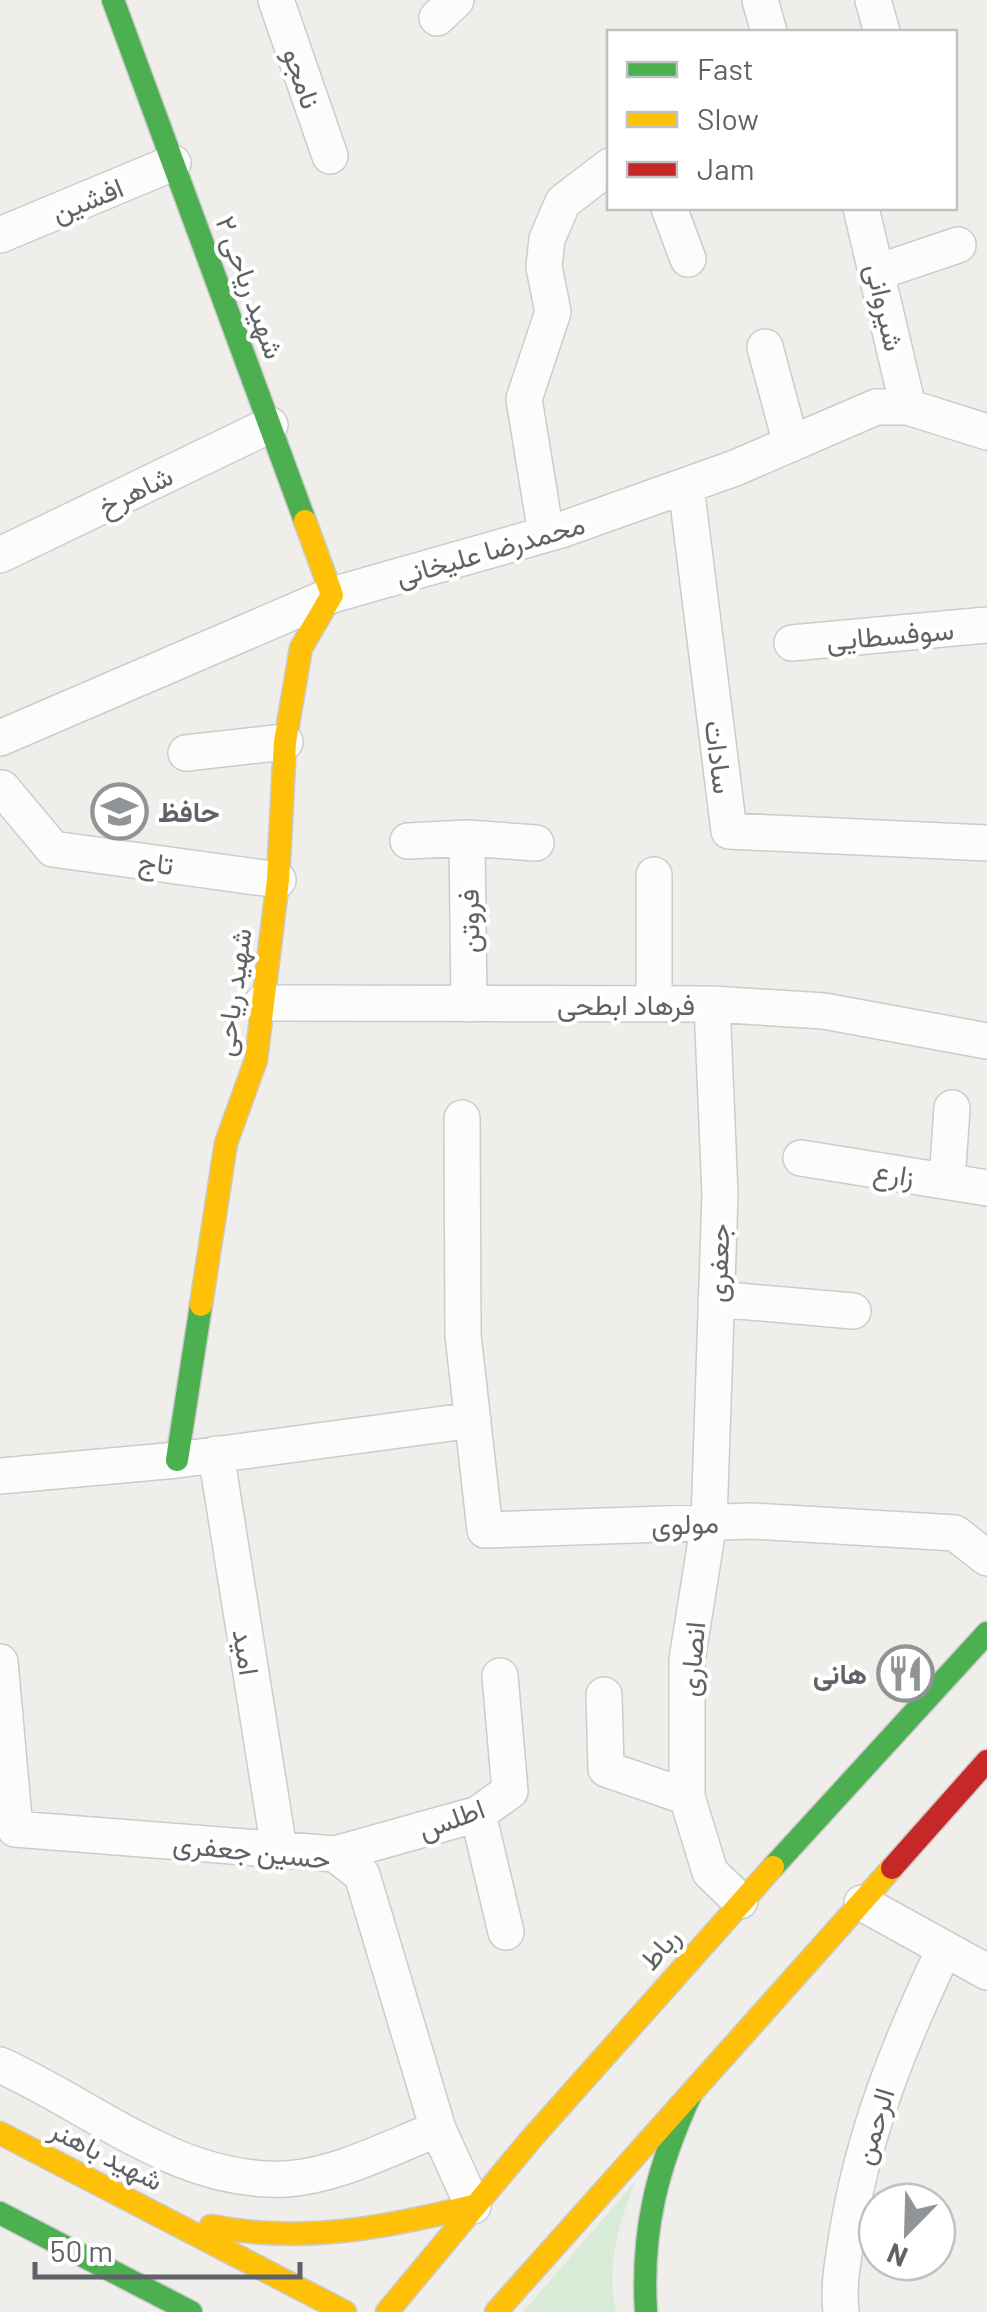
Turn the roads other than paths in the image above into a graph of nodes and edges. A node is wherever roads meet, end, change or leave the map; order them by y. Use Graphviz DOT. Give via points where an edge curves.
graph roads {
  1 [pos="113,0"];
  2 [pos="276,0"];
  3 [pos="760,0"];
  4 [pos="873,0"];
  5 [pos="769,30"];
  6 [pos="881,30"];
  7 [pos="330,156"];
  8 [pos="173,163"];
  9 [pos="607,168"];
  10 [pos="670,210"];
  11 [pos="862,210"];
  12 [pos="0,235"];
  13 [pos="958,246"];
  14 [pos="688,260"];
  15 [pos="878,272"];
  16 [pos="764,347"];
  17 [pos="908,407"];
  18 [pos="270,425"];
  19 [pos="987,432"];
  20 [pos="791,444"];
  21 [pos="686,486"];
  22 [pos="546,534"];
  23 [pos="0,555"];
  24 [pos="332,594"];
  25 [pos="987,626"];
  26 [pos="792,643"];
  27 [pos="13,732"];
  28 [pos="285,742"];
  29 [pos="186,753"];
  30 [pos="1,791"];
  31 [pos="466,838"];
  32 [pos="408,841"];
  33 [pos="536,843"];
  34 [pos="987,843"];
  35 [pos="654,875"];
  36 [pos="278,880"];
  37 [pos="262,1003"];
  38 [pos="469,1004"];
  39 [pos="654,1004"];
  40 [pos="712,1004"];
  41 [pos="987,1042"];
  42 [pos="952,1108"];
  43 [pos="462,1118"];
  44 [pos="802,1158"];
  45 [pos="947,1182"];
  46 [pos="987,1188"];
  47 [pos="716,1299"];
  48 [pos="853,1311"];
  49 [pos="473,1420"];
  50 [pos="216,1454"];
  51 [pos="177,1460"];
  52 [pos="0,1476"];
  53 [pos="708,1522"];
  54 [pos="987,1558"];
  55 [pos="987,1633"];
  56 [pos="0,1662"];
  57 [pos="500,1676"];
  58 [pos="604,1696"];
  59 [pos="987,1760"];
  60 [pos="687,1797"];
  61 [pos="478,1814"];
  62 [pos="8,1833"];
  63 [pos="279,1850"];
  64 [pos="335,1854"];
  65 [pos="740,1901"];
  66 [pos="862,1903"];
  67 [pos="506,1932"];
  68 [pos="944,1950"];
  69 [pos="987,1972"];
  70 [pos="0,2065"];
  71 [pos="691,2094"];
  72 [pos="438,2129"];
  73 [pos="0,2133"];
  74 [pos="473,2206"];
  75 [pos="150,2211"];
  76 [pos="0,2213"];
  77 [pos="73,2251"];
  78 [pos="106,2297"];
  79 [pos="191,2312"];
  80 [pos="345,2312"];
  81 [pos="388,2312"];
  82 [pos="496,2312"];
  83 [pos="646,2312"];
  84 [pos="841,2312"];
  1 -- 8 [label="main road, شهید ریاحی ۲"];
  2 -- 7 [label="street, نامجو"];
  3 -- 5 [label="street"];
  4 -- 6 [label="street"];
  8 -- 12 [label="street, افشین"];
  8 -- 18 [label="main road, شهید ریاحی ۲"];
  9 -- 22 [label="street" via="562,202 547,239 544,267 553,312 524,399"];
  10 -- 14 [label="street"];
  11 -- 15 [label="street, شیروانی"];
  13 -- 15 [label="street"];
  15 -- 17 [label="street, شیروانی"];
  16 -- 20 [label="street"];
  17 -- 19 [label="street, محمدرضا علیخانی"];
  17 -- 20 [label="street, محمدرضا علیخانی" via="876,407"];
  18 -- 23 [label="street, شاهرخ"];
  18 -- 24 [label="main road, شهید ریاحی ۲"];
  20 -- 21 [label="street, محمدرضا علیخانی"];
  21 -- 22 [label="street, محمدرضا علیخانی"];
  21 -- 34 [label="street, سادات" via="729,830"];
  22 -- 24 [label="street, محمدرضا علیخانی"];
  24 -- 27 [label="street, محمدرضا علیخانی"];
  24 -- 28 [label="main road, شهید ریاحی" via="301,648"];
  25 -- 26 [label="street, سوفسطایی"];
  27 -- 30 [label="street"];
  28 -- 29 [label="street"];
  28 -- 36 [label="main road, شهید ریاحی"];
  30 -- 36 [label="street, تاج" via="53,850"];
  31 -- 32 [label="street"];
  31 -- 33 [label="street"];
  31 -- 38 [label="street, فروتن"];
  35 -- 39 [label="street"];
  36 -- 37 [label="main road, شهید ریاحی"];
  37 -- 38 [label="street, فرهاد ابطحی"];
  37 -- 51 [label="main road, شهید ریاحی" via="256,1060 226,1142"];
  38 -- 39 [label="street, فرهاد ابطحی"];
  39 -- 40 [label="street, فرهاد ابطحی"];
  40 -- 41 [label="street, فرهاد ابطحی" via="824,1011"];
  40 -- 47 [label="street, جعفری" via="720,1194"];
  42 -- 45 [label="street"];
  43 -- 49 [label="street, مولوی" via="464,1335"];
  44 -- 45 [label="street, زارع"];
  45 -- 46 [label="street, زارع"];
  47 -- 48 [label="street"];
  47 -- 53 [label="street, جعفری"];
  49 -- 50 [label="street"];
  49 -- 53 [label="street, مولوی" via="485,1530"];
  50 -- 51 [label="street"];
  50 -- 63 [label="street, امید"];
  51 -- 52 [label="street"];
  53 -- 54 [label="street, مولوی" via="955,1533"];
  53 -- 60 [label="street, انصاری" via="686,1660"];
  55 -- 65 [label="main road, رباط"];
  56 -- 62 [label="street, حسین جعفری"];
  57 -- 61 [label="street, اطلس" via="510,1791"];
  58 -- 60 [label="street" via="606,1769"];
  59 -- 66 [label="main road"];
  60 -- 65 [label="street, انصاری" via="710,1872"];
  61 -- 64 [label="street, اطلس"];
  61 -- 67 [label="street"];
  62 -- 63 [label="street, حسین جعفری"];
  63 -- 64 [label="street, حسین جعفری"];
  64 -- 72 [label="street, حسین جعفری" via="362,1875"];
  65 -- 74 [label="main road, رباط"];
  66 -- 68 [label="street"];
  66 -- 71 [label="main road"];
  68 -- 69 [label="street"];
  68 -- 84 [label="street, الرحمن" via="895,2054 855,2184 838,2293"];
  70 -- 72 [label="street" via="214,2174 288,2179"];
  71 -- 82 [label="main road"];
  71 -- 83 [label="main road" via="656,2168 645,2226"];
  72 -- 74 [label="street, حسین جعفری"];
  73 -- 75 [label="main road, شهید باهنر"];
  74 -- 75 [label="main road" via="316,2239 256,2237"];
  74 -- 81 [label="main road, رباط"];
  75 -- 80 [label="main road, شهید باهنر"];
  76 -- 77 [label="main road"];
  77 -- 78 [label="main road"];
  77 -- 79 [label="main road"];
}
